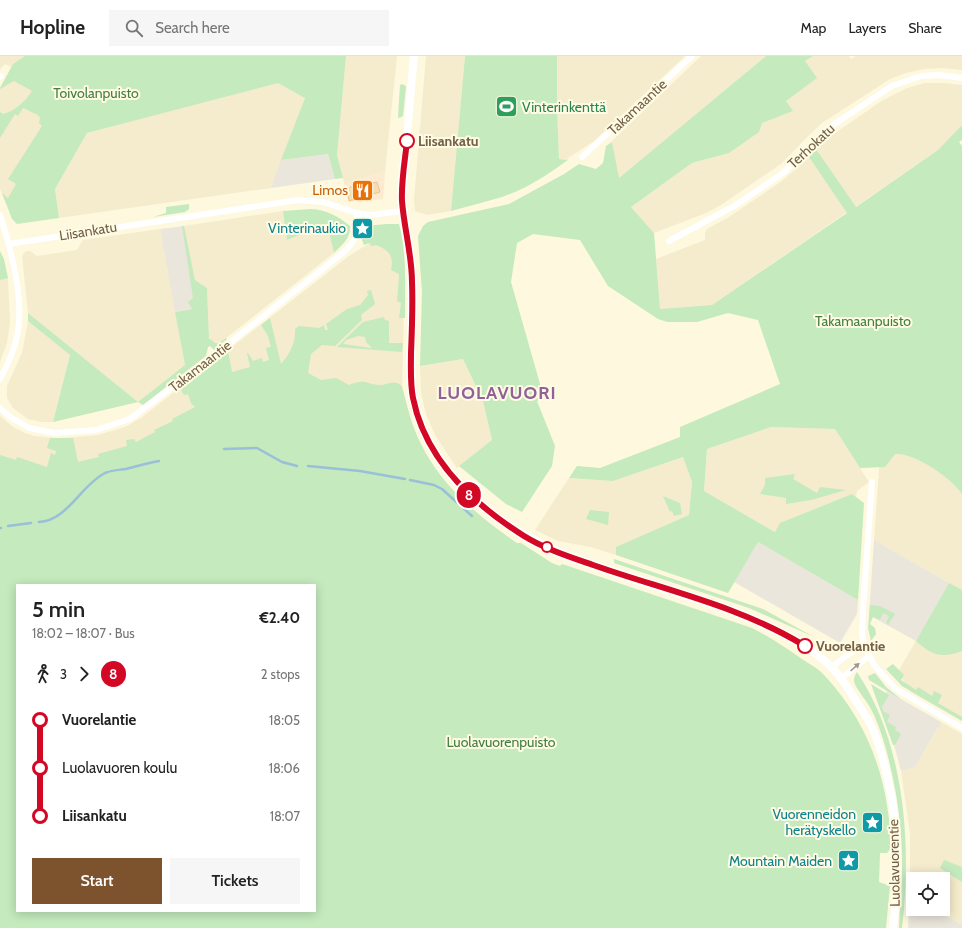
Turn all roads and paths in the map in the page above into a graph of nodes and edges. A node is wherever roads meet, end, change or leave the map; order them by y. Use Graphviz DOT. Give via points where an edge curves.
graph roads {
  1 [pos="414,56"];
  2 [pos="692,56"];
  3 [pos="962,78"];
  4 [pos="582,157"];
  5 [pos="403,211"];
  6 [pos="357,213"];
  7 [pos="0,215"];
  8 [pos="669,241"];
  9 [pos="9,244"];
  10 [pos="0,379"];
  11 [pos="0,408"];
  12 [pos="872,482"];
  13 [pos="864,645"];
  14 [pos="869,656"];
  15 [pos="832,667"];
  16 [pos="842,678"];
  17 [pos="962,728"];
  18 [pos="893,928"];
  1 -- 5 [label="street, Luolavuorentie"];
  2 -- 4 [label="street, Takamaantie"];
  3 -- 8 [label="street, Terhokatu" via="921,76 892,86 830,126 782,173 736,205"];
  5 -- 6 [label="street, Liisankatu"];
  5 -- 15 [label="street, Luolavuorentie" via="412,282 412,397 426,437 456,480 496,518 525,537 570,557 753,619 792,638"];
  6 -- 9 [label="street, Liisankatu" via="323,202 298,200"];
  6 -- 11 [label="street, Takamaantie" via="357,234 344,252 130,419 96,430 54,433 19,423"];
  7 -- 9 [label="street"];
  9 -- 10 [label="street" via="18,294 18,325 12,352"];
  12 -- 13 [label="street" via="862,634"];
  13 -- 14 [label="street"];
  13 -- 15 [label="street"];
  16 -- 14 [label="street, one-way"];
  14 -- 17 [label="street" via="881,674 896,689"];
  15 -- 16 [label="street, Luolavuorentie"];
  16 -- 18 [label="street, Luolavuorentie" via="871,724 889,784 894,810 897,855 897,893"];
}
